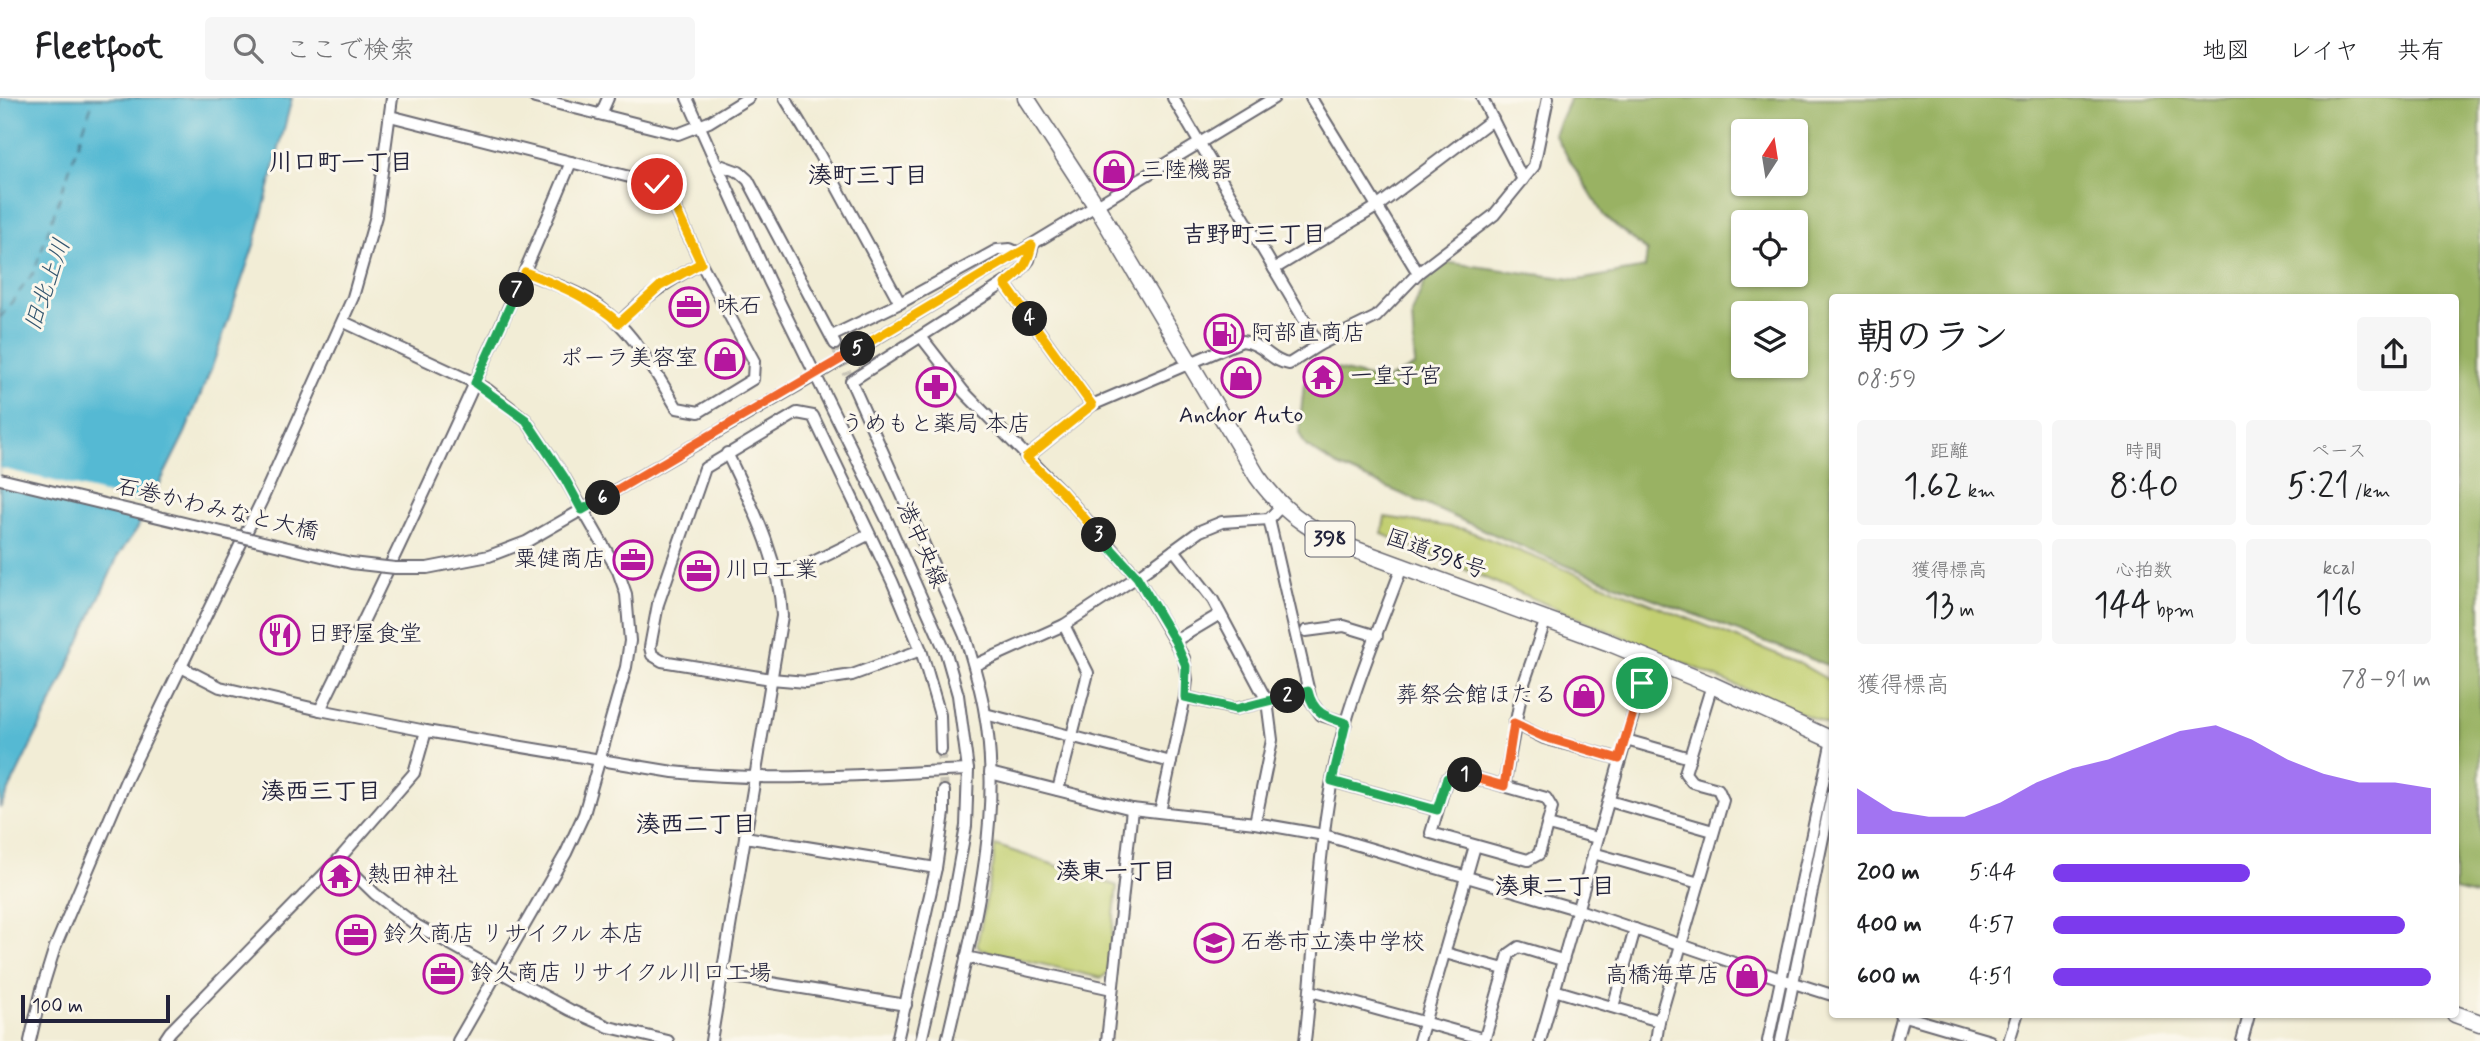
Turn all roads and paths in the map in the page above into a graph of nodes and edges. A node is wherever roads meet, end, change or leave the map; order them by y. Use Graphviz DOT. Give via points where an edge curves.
graph roads {
  1 [pos="392,98"];
  2 [pos="535,98"];
  3 [pos="608,98"];
  4 [pos="687,98"];
  5 [pos="748,98"];
  6 [pos="785,98"];
  7 [pos="1026,98"];
  8 [pos="1172,98"];
  9 [pos="1274,98"];
  10 [pos="1311,98"];
  11 [pos="1482,98"];
  12 [pos="1548,98"];
  13 [pos="601,114"];
  14 [pos="390,116"];
  15 [pos="1493,119"];
  16 [pos="700,126"];
  17 [pos="1200,143"];
  18 [pos="572,162"];
  19 [pos="717,164"];
  20 [pos="1523,180"];
  21 [pos="1097,206"];
  22 [pos="1378,206"];
  23 [pos="1032,245"];
  24 [pos="1019,253"];
  25 [pos="701,263"];
  26 [pos="1274,269"];
  27 [pos="525,272"];
  28 [pos="1418,273"];
  29 [pos="1005,284"];
  30 [pos="900,303"];
  31 [pos="344,322"];
  32 [pos="619,323"];
  33 [pos="922,338"];
  34 [pos="1319,345"];
  35 [pos="1190,365"];
  36 [pos="816,375"];
  37 [pos="475,383"];
  38 [pos="1092,405"];
  39 [pos="727,453"];
  40 [pos="1026,458"];
  41 [pos="0,479"];
  42 [pos="1281,506"];
  43 [pos="582,510"];
  44 [pos="1269,519"];
  45 [pos="868,535"];
  46 [pos="1174,550"];
  47 [pos="1402,567"];
  48 [pos="778,575"];
  49 [pos="1137,577"];
  50 [pos="1220,614"];
  51 [pos="1546,619"];
  52 [pos="1064,625"];
  53 [pos="1306,631"];
  54 [pos="1377,636"];
  55 [pos="1175,641"];
  56 [pos="921,650"];
  57 [pos="1649,659"];
  58 [pos="975,665"];
  59 [pos="181,667"];
  60 [pos="771,679"];
  61 [pos="1713,685"];
  62 [pos="1308,691"];
  63 [pos="1185,697"];
  64 [pos="1267,701"];
  65 [pos="320,710"];
  66 [pos="985,714"];
  67 [pos="1346,723"];
  68 [pos="1514,723"];
  69 [pos="426,731"];
  70 [pos="1072,735"];
  71 [pos="1829,739"];
  72 [pos="1626,740"];
  73 [pos="941,750"];
  74 [pos="1690,758"];
  75 [pos="1619,759"];
  76 [pos="1829,759"];
  77 [pos="600,761"];
  78 [pos="1171,762"];
  79 [pos="968,770"];
  80 [pos="990,773"];
  81 [pos="755,776"];
  82 [pos="1332,781"];
  83 [pos="1504,786"];
  84 [pos="1058,790"];
  85 [pos="944,791"];
  86 [pos="1609,801"];
  87 [pos="1829,804"];
  88 [pos="1132,809"];
  89 [pos="1437,810"];
  90 [pos="1160,813"];
  91 [pos="1255,823"];
  92 [pos="1548,825"];
  93 [pos="1713,831"];
  94 [pos="1324,835"];
  95 [pos="745,837"];
  96 [pos="1597,838"];
  97 [pos="1475,846"];
  98 [pos="1593,853"];
  99 [pos="339,859"];
  100 [pos="1812,864"];
  101 [pos="936,868"];
  102 [pos="1466,877"];
  103 [pos="1699,883"];
  104 [pos="1576,909"];
  105 [pos="1635,929"];
  106 [pos="1682,945"];
  107 [pos="1445,953"];
  108 [pos="966,957"];
  109 [pos="1562,960"];
  110 [pos="1504,970"];
  111 [pos="498,971"];
  112 [pos="722,975"];
  113 [pos="1781,979"];
  114 [pos="1793,983"];
  115 [pos="1112,989"];
  116 [pos="1311,990"];
  117 [pos="1554,990"];
  118 [pos="1829,994"];
  119 [pos="906,1005"];
  120 [pos="1613,1007"];
  121 [pos="2459,1015"];
  122 [pos="1901,1018"];
  123 [pos="1912,1018"];
  124 [pos="2016,1018"];
  125 [pos="2248,1018"];
  126 [pos="1424,1021"];
  127 [pos="1659,1021"];
  128 [pos="2480,1023"];
  129 [pos="642,1039"];
  130 [pos="1484,1040"];
  131 [pos="30,1041"];
  132 [pos="164,1041"];
  133 [pos="458,1041"];
  134 [pos="668,1041"];
  135 [pos="711,1041"];
  136 [pos="897,1041"];
  137 [pos="921,1041"];
  138 [pos="947,1041"];
  139 [pos="1107,1041"];
  140 [pos="1305,1041"];
  141 [pos="1419,1041"];
  142 [pos="1542,1041"];
  143 [pos="1656,1041"];
  144 [pos="1768,1041"];
  145 [pos="1781,1041"];
  146 [pos="1896,1041"];
  147 [pos="1990,1041"];
  148 [pos="2009,1041"];
  149 [pos="2242,1041"];
  1 -- 14 [label="street"];
  2 -- 13 [label="street"];
  3 -- 13 [label="street"];
  4 -- 16 [label="street, 港中央線"];
  5 -- 16 [label="street"];
  6 -- 30 [label="street"];
  7 -- 21 [label="highway, 国道398号 / 398"];
  8 -- 17 [label="street"];
  9 -- 17 [label="street, 石巻かわみなと大橋"];
  10 -- 22 [label="street"];
  11 -- 15 [label="street"];
  12 -- 20 [label="street" via="1539,151"];
  13 -- 16 [label="street" via="670,134"];
  14 -- 18 [label="street"];
  14 -- 31 [label="street" via="376,216"];
  15 -- 20 [label="street"];
  15 -- 22 [label="street"];
  16 -- 19 [label="street, 港中央線"];
  17 -- 21 [label="street, 石巻かわみなと大橋"];
  17 -- 26 [label="street"];
  18 -- 25 [label="street" via="667,190"];
  18 -- 27 [label="street"];
  19 -- 30 [label="street" via="748,180 833,340"];
  19 -- 36 [label="street, 港中央線"];
  20 -- 28 [label="street" via="1494,215"];
  21 -- 23 [label="street, 石巻かわみなと大橋"];
  21 -- 35 [label="highway, 国道398号 / 398"];
  22 -- 26 [label="street"];
  22 -- 28 [label="street"];
  23 -- 24 [label="street, 石巻かわみなと大橋"];
  23 -- 29 [label="street" via="1023,270"];
  24 -- 30 [label="street" via="997,250"];
  24 -- 36 [label="street, 石巻かわみなと大橋"];
  25 -- 32 [label="street" via="660,286"];
  25 -- 32 [label="street" via="754,361 753,379 699,412 677,408 643,351"];
  26 -- 34 [label="street"];
  27 -- 32 [label="street" via="581,295"];
  27 -- 37 [label="street"];
  28 -- 34 [label="street" via="1376,317"];
  29 -- 33 [label="street"];
  29 -- 38 [label="street"];
  31 -- 37 [label="street"];
  31 -- 59 [label="street"];
  33 -- 40 [label="street" via="964,392"];
  33 -- 58 [label="street" via="849,378"];
  34 -- 35 [label="street" via="1283,364 1257,344 1242,341"];
  35 -- 38 [label="street"];
  35 -- 42 [label="highway, 国道398号 / 398" via="1257,476"];
  36 -- 43 [label="street, 石巻かわみなと大橋"];
  36 -- 79 [label="street, 港中央線" via="946,653 958,695"];
  37 -- 43 [label="street" via="526,420"];
  37 -- 65 [label="street"];
  38 -- 40 [label="street"];
  39 -- 45 [label="street" via="797,413 813,416"];
  39 -- 48 [label="street" via="763,530"];
  39 -- 60 [label="street" via="705,468 659,604 650,647 652,655 662,661"];
  40 -- 49 [label="street"];
  41 -- 43 [label="street, 石巻かわみなと大橋, bridge" via="351,563 395,568 427,568 489,556 526,542"];
  42 -- 44 [label="street"];
  42 -- 47 [label="highway, 国道398号 / 398" via="1310,529"];
  43 -- 77 [label="street" via="618,571 630,616 626,667"];
  44 -- 46 [label="street" via="1222,522"];
  44 -- 62 [label="street"];
  45 -- 48 [label="street"];
  45 -- 56 [label="street"];
  46 -- 49 [label="street"];
  46 -- 50 [label="street"];
  47 -- 51 [label="highway, 国道398号 / 398"];
  47 -- 54 [label="street"];
  48 -- 60 [label="street" via="782,616"];
  49 -- 52 [label="street"];
  49 -- 55 [label="street"];
  50 -- 55 [label="street"];
  50 -- 64 [label="street"];
  51 -- 57 [label="highway, 国道398号 / 398"];
  51 -- 68 [label="street"];
  52 -- 58 [label="street"];
  52 -- 70 [label="street" via="1088,673"];
  53 -- 54 [label="street" via="1344,626"];
  54 -- 67 [label="street"];
  55 -- 63 [label="street" via="1186,666"];
  56 -- 60 [label="street" via="852,675 806,682"];
  56 -- 73 [label="street" via="940,715"];
  57 -- 61 [label="highway, 国道398号 / 398"];
  57 -- 72 [label="street"];
  58 -- 66 [label="street"];
  59 -- 65 [label="street" via="220,687"];
  59 -- 131 [label="street" via="127,778 55,947"];
  60 -- 81 [label="street"];
  61 -- 71 [label="highway, 国道398号 / 398"];
  61 -- 74 [label="street"];
  62 -- 64 [label="street"];
  62 -- 67 [label="street" via="1321,715"];
  63 -- 64 [label="street" via="1236,709"];
  63 -- 78 [label="street"];
  64 -- 91 [label="street" via="1272,740"];
  65 -- 69 [label="street"];
  66 -- 70 [label="street"];
  66 -- 80 [label="street"];
  67 -- 82 [label="street"];
  68 -- 75 [label="street" via="1544,737"];
  68 -- 83 [label="street"];
  69 -- 77 [label="street"];
  69 -- 99 [label="street" via="414,773"];
  70 -- 78 [label="street"];
  70 -- 84 [label="street"];
  72 -- 74 [label="street"];
  72 -- 75 [label="street"];
  74 -- 93 [label="street" via="1685,773 1692,782 1718,789 1723,800"];
  75 -- 86 [label="street"];
  76 -- 100 [label="street"];
  77 -- 81 [label="street" via="705,776"];
  77 -- 111 [label="street" via="566,853"];
  78 -- 90 [label="street"];
  79 -- 81 [label="street"];
  79 -- 137 [label="street, 港中央線" via="966,826"];
  80 -- 84 [label="street"];
  80 -- 108 [label="street" via="985,857"];
  81 -- 95 [label="street"];
  82 -- 89 [label="street"];
  82 -- 94 [label="street"];
  83 -- 89 [label="street" via="1458,773 1447,778"];
  83 -- 92 [label="street" via="1546,798 1552,808"];
  84 -- 88 [label="street"];
  85 -- 101 [label="street"];
  86 -- 93 [label="street"];
  86 -- 96 [label="street"];
  87 -- 100 [label="street"];
  88 -- 90 [label="street"];
  88 -- 115 [label="street"];
  89 -- 97 [label="street" via="1430,833"];
  90 -- 91 [label="street"];
  91 -- 94 [label="street"];
  92 -- 96 [label="street"];
  92 -- 97 [label="street" via="1539,854 1528,860"];
  93 -- 103 [label="street"];
  94 -- 102 [label="street"];
  94 -- 116 [label="street"];
  95 -- 101 [label="street"];
  95 -- 112 [label="street"];
  96 -- 98 [label="street"];
  97 -- 102 [label="street"];
  98 -- 103 [label="street"];
  98 -- 104 [label="street"];
  99 -- 111 [label="street" via="416,925"];
  99 -- 132 [label="street"];
  100 -- 113 [label="street"];
  100 -- 114 [label="street"];
  101 -- 119 [label="street"];
  102 -- 104 [label="street"];
  102 -- 107 [label="street"];
  103 -- 106 [label="street"];
  104 -- 105 [label="street"];
  104 -- 109 [label="street"];
  105 -- 106 [label="street"];
  105 -- 120 [label="street"];
  106 -- 113 [label="street"];
  106 -- 127 [label="street"];
  107 -- 110 [label="street"];
  107 -- 126 [label="street"];
  108 -- 115 [label="street"];
  108 -- 138 [label="street"];
  109 -- 110 [label="street" via="1519,947 1509,954"];
  109 -- 117 [label="street"];
  110 -- 130 [label="street"];
  111 -- 129 [label="street" via="570,1010"];
  111 -- 133 [label="street"];
  112 -- 119 [label="street"];
  112 -- 135 [label="street"];
  113 -- 114 [label="street"];
  113 -- 144 [label="street"];
  114 -- 118 [label="street"];
  114 -- 145 [label="street"];
  115 -- 139 [label="street"];
  116 -- 126 [label="street"];
  116 -- 140 [label="street"];
  117 -- 120 [label="street"];
  117 -- 142 [label="street"];
  119 -- 136 [label="street"];
  120 -- 127 [label="street"];
  121 -- 128 [label="highway"];
  122 -- 146 [label="street"];
  123 -- 147 [label="street"];
  124 -- 148 [label="street"];
  125 -- 149 [label="street"];
  126 -- 130 [label="street"];
  126 -- 141 [label="street"];
  127 -- 143 [label="street"];
  129 -- 134 [label="street"];
}
